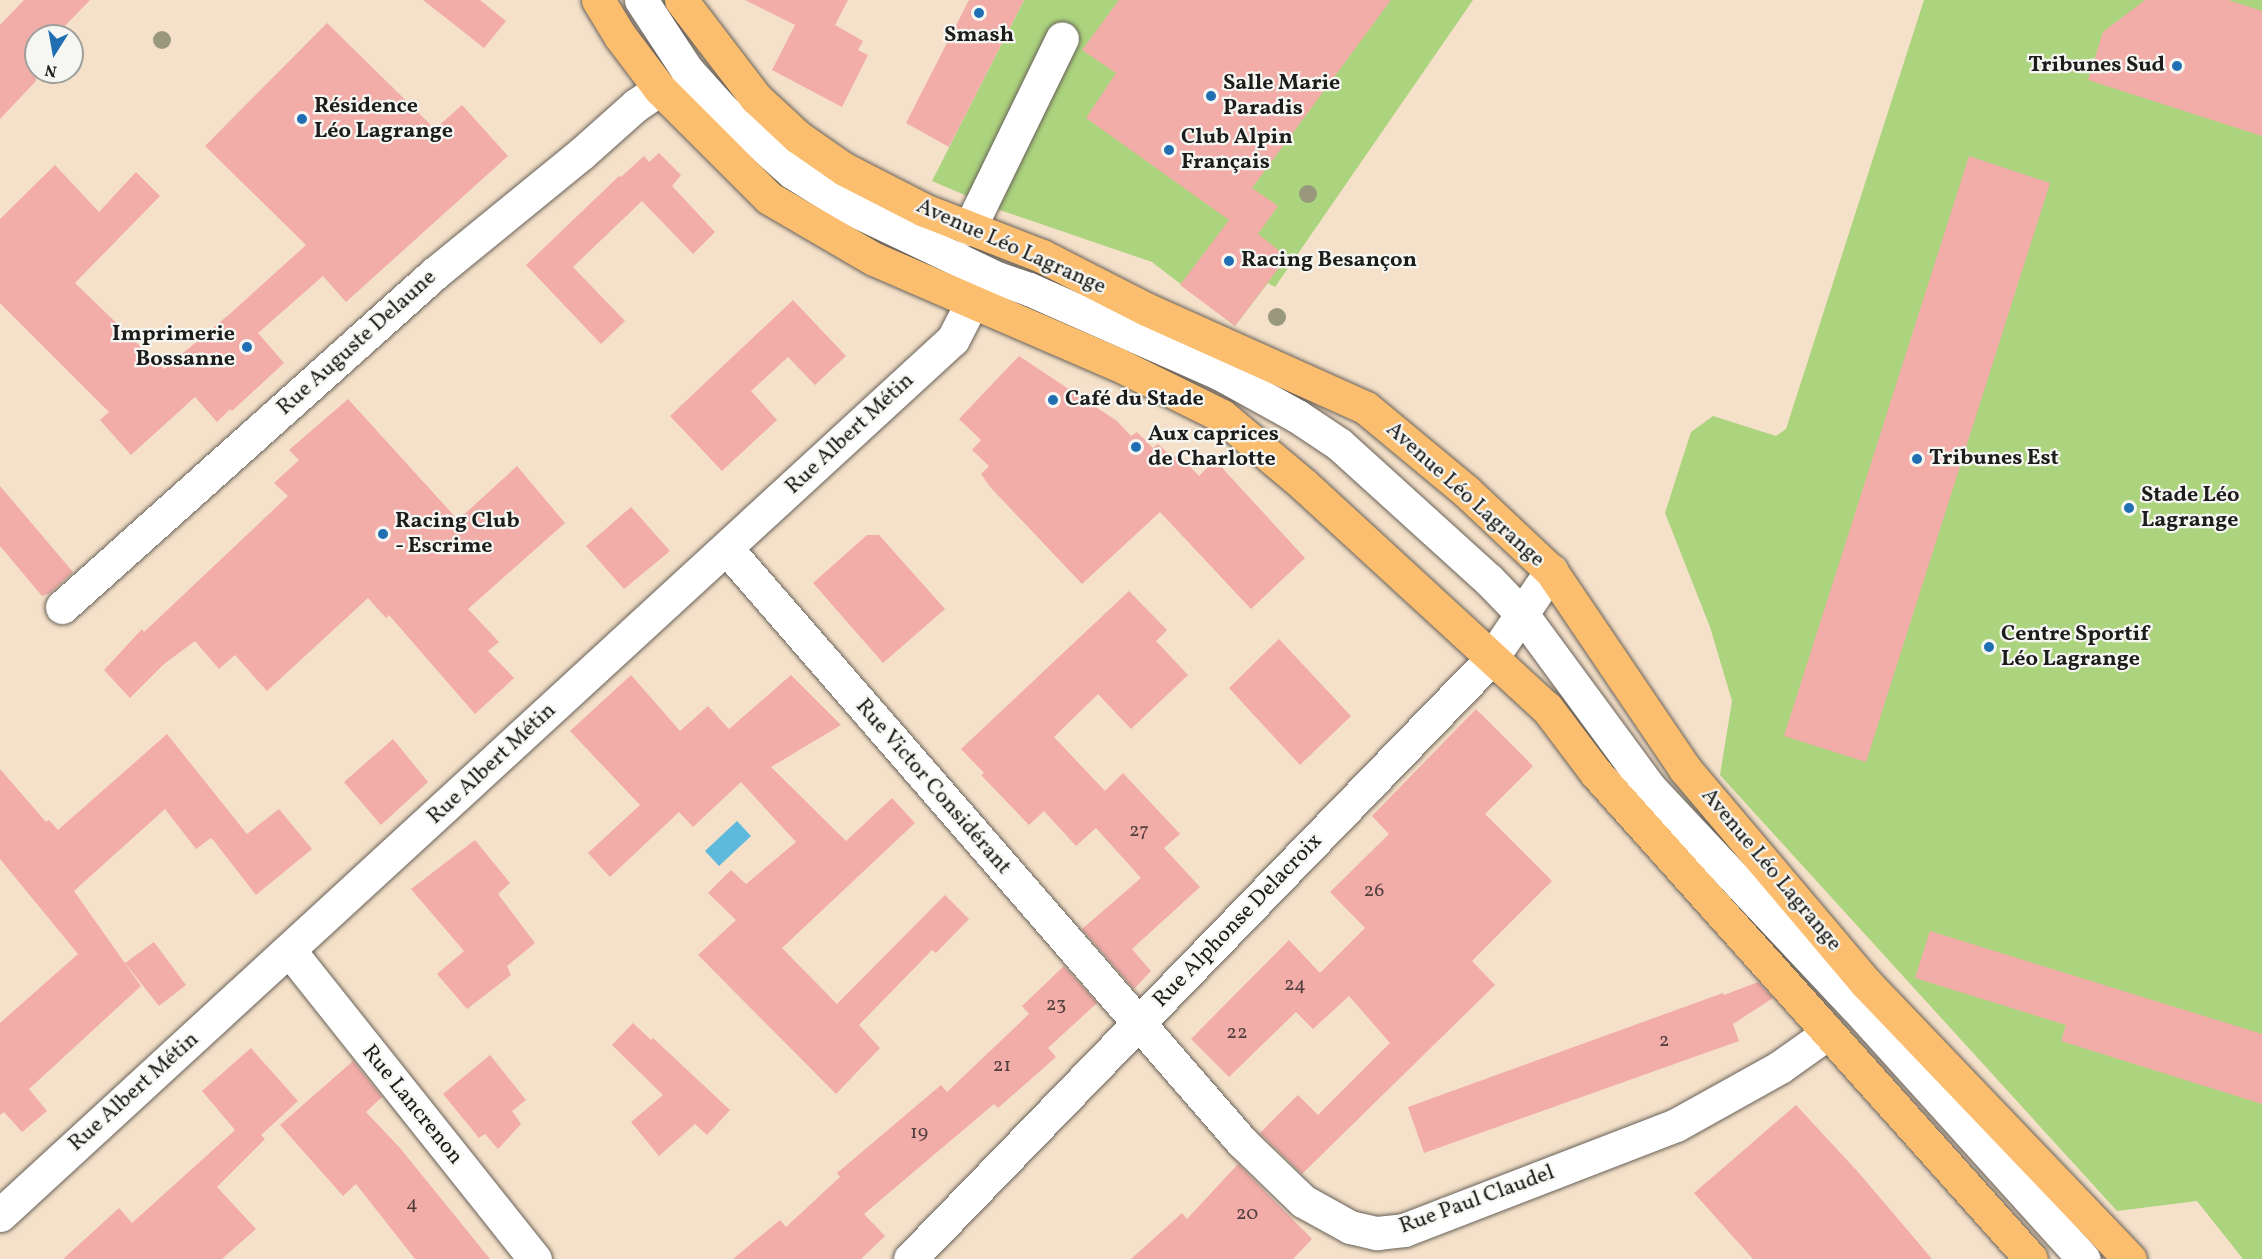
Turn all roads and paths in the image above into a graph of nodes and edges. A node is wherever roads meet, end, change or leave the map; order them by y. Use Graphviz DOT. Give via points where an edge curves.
graph roads {
  1 [pos="597,0"];
  2 [pos="641,0"];
  3 [pos="681,0"];
  4 [pos="1062,38"];
  5 [pos="660,89"];
  6 [pos="969,229"];
  7 [pos="972,302"];
  8 [pos="727,549"];
  9 [pos="1551,571"];
  10 [pos="62,607"];
  11 [pos="1522,614"];
  12 [pos="1491,659"];
  13 [pos="289,950"];
  14 [pos="1140,1024"];
  15 [pos="1828,1033"];
  16 [pos="0,1215"];
  17 [pos="535,1259"];
  18 [pos="910,1259"];
  19 [pos="2031,1259"];
  20 [pos="2084,1259"];
  21 [pos="2130,1259"];
  1 -- 5 [label="main road"];
  2 -- 11 [label="street, Avenue Léo Lagrange" via="687,70 723,110 792,172 848,207 998,278 1219,374 1297,416 1339,444"];
  3 -- 6 [label="main road, Avenue Léo Lagrange" via="756,98 798,137 855,175"];
  4 -- 6 [label="street"];
  5 -- 7 [label="main road" via="769,198 874,259"];
  5 -- 10 [label="street, Rue Auguste Delaune" via="435,273"];
  6 -- 9 [label="main road, Avenue Léo Lagrange" via="1042,256 1146,309 1366,408 1466,490"];
  7 -- 8 [label="street, Rue Albert Métin" via="953,339"];
  7 -- 12 [label="main road" via="1117,364 1222,416 1303,484"];
  8 -- 13 [label="street, Rue Albert Métin"];
  8 -- 14 [label="street, Rue Victor Considérant"];
  9 -- 11 [label="street, Rue Alphonse Delacroix"];
  9 -- 21 [label="main road, Avenue Léo Lagrange" via="1693,778 1866,983"];
  11 -- 12 [label="street, Rue Alphonse Delacroix"];
  11 -- 20 [label="street, Avenue Léo Lagrange" via="1650,788 1847,997"];
  12 -- 14 [label="street, Rue Alphonse Delacroix"];
  12 -- 15 [label="main road" via="1546,708 1596,773"];
  13 -- 16 [label="street, Rue Albert Métin"];
  13 -- 17 [label="street, Rue Lancrenon"];
  14 -- 15 [label="street, Rue Paul Claudel" via="1281,1182 1303,1201 1350,1227 1377,1233 1404,1230 1676,1125 1780,1067"];
  14 -- 18 [label="street, Rue Alphonse Delacroix"];
  15 -- 19 [label="main road"];
}
